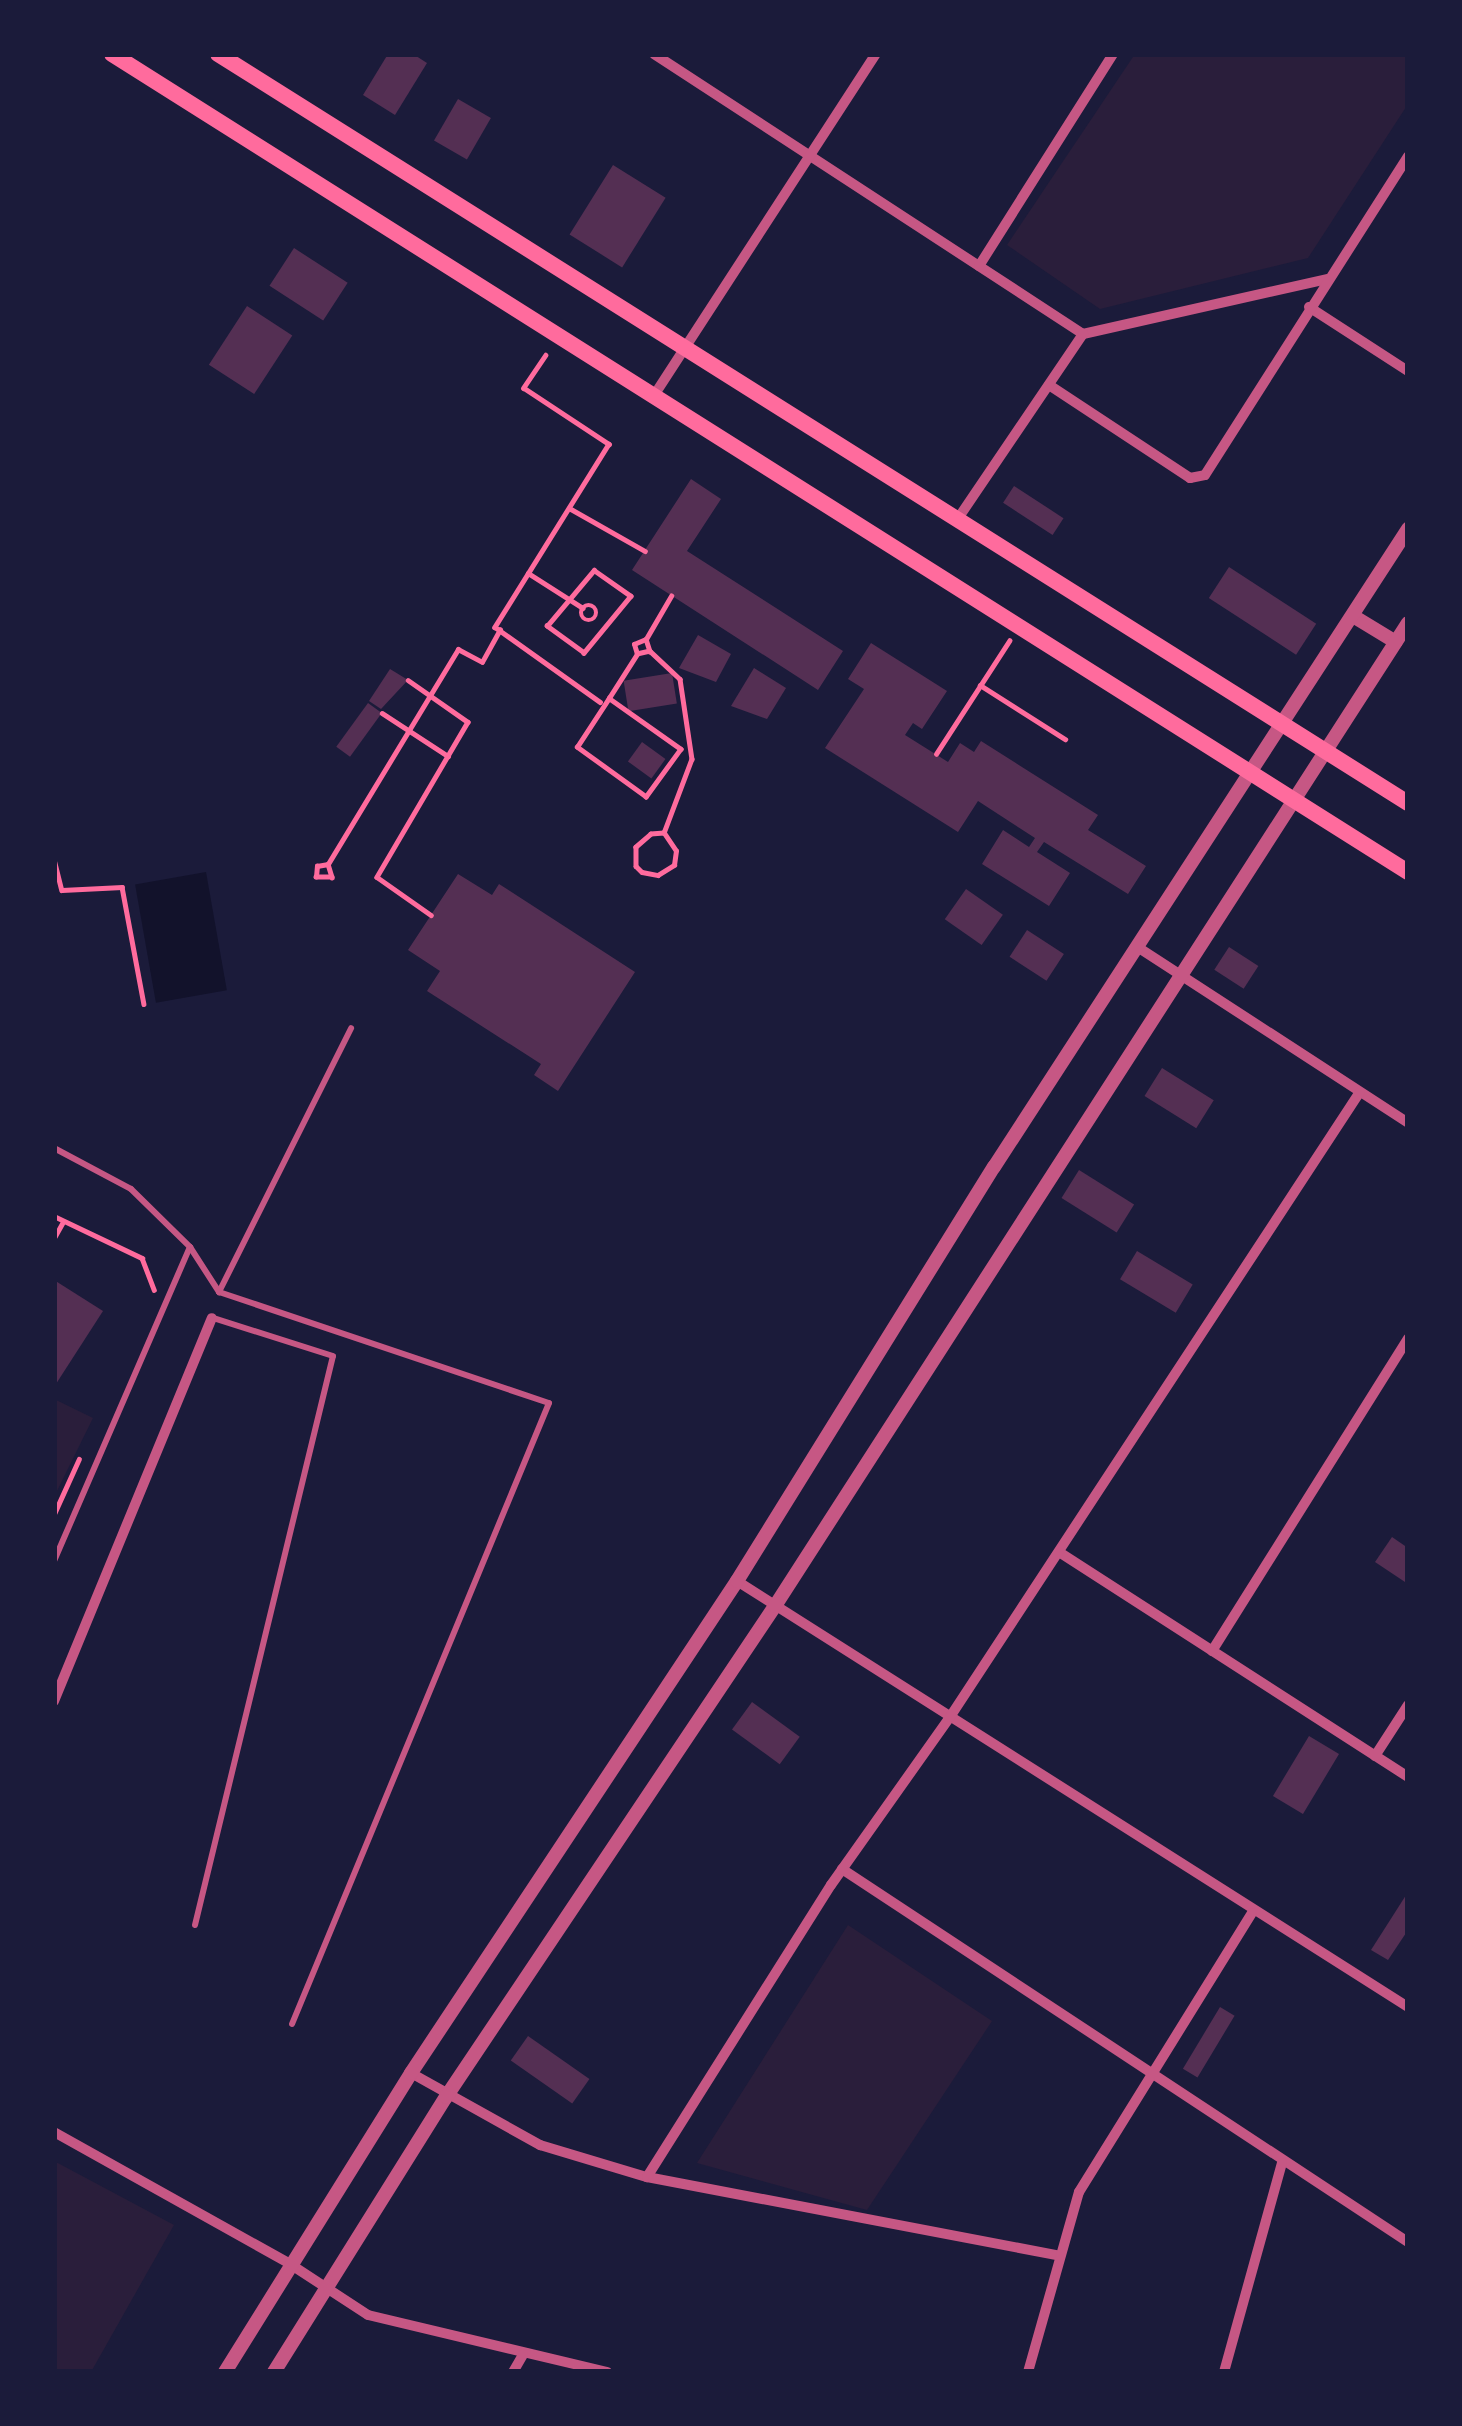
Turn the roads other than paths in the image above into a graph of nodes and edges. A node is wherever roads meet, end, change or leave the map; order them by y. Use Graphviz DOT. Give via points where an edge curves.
graph roads {
  1 [pos="112,54"];
  2 [pos="218,54"];
  3 [pos="654,54"];
  4 [pos="876,54"];
  5 [pos="1113,54"];
  6 [pos="810,156"];
  7 [pos="1408,156"];
  8 [pos="979,266"];
  9 [pos="1327,279"];
  10 [pos="1309,307"];
  11 [pos="1083,334"];
  12 [pos="682,350"];
  13 [pos="1408,371"];
  14 [pos="1049,385"];
  15 [pos="653,397"];
  16 [pos="956,521"];
  17 [pos="1408,529"];
  18 [pos="1353,616"];
  19 [pos="1408,623"];
  20 [pos="1396,642"];
  21 [pos="1285,724"];
  22 [pos="1327,749"];
  23 [pos="1256,772"];
  24 [pos="1296,797"];
  25 [pos="1408,803"];
  26 [pos="1408,872"];
  27 [pos="1139,949"];
  28 [pos="1178,975"];
  29 [pos="351,1028"];
  30 [pos="1360,1092"];
  31 [pos="1408,1123"];
  32 [pos="54,1148"];
  33 [pos="190,1247"];
  34 [pos="219,1292"];
  35 [pos="212,1318"];
  36 [pos="1408,1338"];
  37 [pos="1059,1552"];
  38 [pos="55,1555"];
  39 [pos="736,1581"];
  40 [pos="775,1606"];
  41 [pos="1212,1651"];
  42 [pos="54,1701"];
  43 [pos="1408,1705"];
  44 [pos="950,1717"];
  45 [pos="1376,1756"];
  46 [pos="1408,1777"];
  47 [pos="842,1869"];
  48 [pos="1252,1913"];
  49 [pos="196,1925"];
  50 [pos="1408,2007"];
  51 [pos="292,2024"];
  52 [pos="411,2073"];
  53 [pos="1148,2073"];
  54 [pos="446,2097"];
  55 [pos="54,2132"];
  56 [pos="1282,2163"];
  57 [pos="647,2176"];
  58 [pos="1408,2242"];
  59 [pos="1057,2255"];
  60 [pos="290,2264"];
  61 [pos="323,2288"];
  62 [pos="523,2354"];
  63 [pos="225,2372"];
  64 [pos="274,2372"];
  65 [pos="514,2372"];
  66 [pos="607,2372"];
  67 [pos="1028,2372"];
  68 [pos="1225,2372"];
  1 -- 15 [label="main road"];
  2 -- 12 [label="main road"];
  3 -- 6 [label="street"];
  4 -- 6 [label="street"];
  5 -- 8 [label="street"];
  6 -- 8 [label="street"];
  6 -- 12 [label="street"];
  7 -- 9 [label="street"];
  8 -- 11 [label="street"];
  9 -- 10 [label="street"];
  9 -- 11 [label="street"];
  10 -- 13 [label="street"];
  10 -- 14 [label="street" via="1205,476 1190,478"];
  11 -- 14 [label="street"];
  12 -- 15 [label="street"];
  12 -- 16 [label="main road"];
  14 -- 16 [label="street"];
  15 -- 23 [label="main road"];
  16 -- 21 [label="main road"];
  17 -- 18 [label="street"];
  18 -- 20 [label="street"];
  18 -- 21 [label="street"];
  19 -- 20 [label="street"];
  20 -- 22 [label="street"];
  21 -- 22 [label="main road"];
  21 -- 23 [label="street"];
  22 -- 24 [label="street"];
  22 -- 25 [label="main road"];
  23 -- 24 [label="main road"];
  23 -- 27 [label="street"];
  24 -- 26 [label="main road"];
  24 -- 28 [label="street"];
  27 -- 28 [label="street"];
  27 -- 39 [label="street"];
  28 -- 30 [label="street"];
  28 -- 40 [label="street"];
  29 -- 34 [label="lane"];
  30 -- 31 [label="street"];
  30 -- 37 [label="street"];
  32 -- 33 [label="lane" via="131,1189"];
  33 -- 34 [label="lane"];
  33 -- 38 [label="lane"];
  34 -- 51 [label="lane" via="548,1403"];
  35 -- 42 [label="street"];
  35 -- 49 [label="lane" via="333,1356"];
  36 -- 41 [label="street"];
  37 -- 41 [label="street"];
  37 -- 44 [label="street"];
  39 -- 40 [label="street"];
  39 -- 52 [label="street"];
  40 -- 44 [label="street"];
  40 -- 54 [label="street"];
  41 -- 45 [label="street"];
  43 -- 45 [label="street"];
  44 -- 47 [label="street"];
  44 -- 48 [label="street"];
  45 -- 46 [label="street"];
  47 -- 53 [label="street"];
  47 -- 57 [label="street"];
  48 -- 50 [label="street"];
  48 -- 53 [label="street"];
  52 -- 54 [label="street"];
  52 -- 60 [label="street"];
  53 -- 56 [label="street"];
  53 -- 59 [label="street" via="1079,2192"];
  54 -- 57 [label="street" via="540,2145"];
  54 -- 61 [label="street"];
  55 -- 60 [label="street"];
  56 -- 58 [label="street"];
  56 -- 68 [label="street"];
  57 -- 59 [label="street"];
  59 -- 67 [label="street"];
  60 -- 61 [label="street"];
  60 -- 63 [label="street"];
  61 -- 62 [label="street" via="368,2315"];
  61 -- 64 [label="street"];
  62 -- 65 [label="street"];
  62 -- 66 [label="street"];
}
